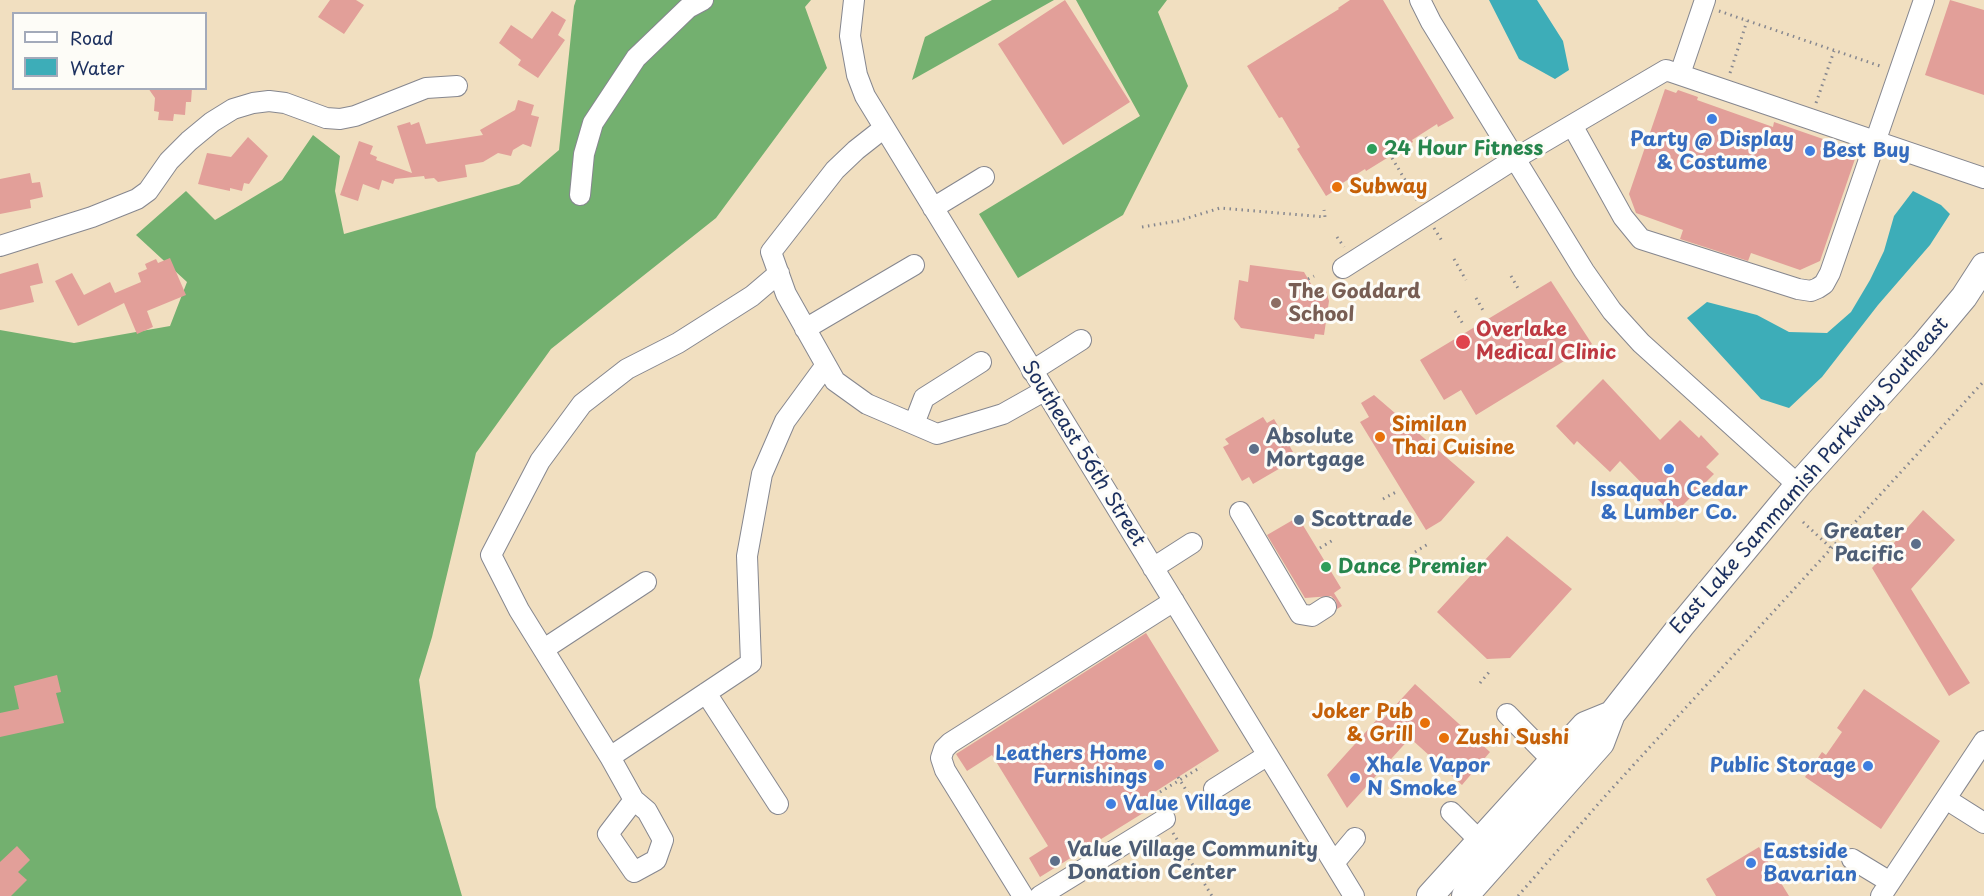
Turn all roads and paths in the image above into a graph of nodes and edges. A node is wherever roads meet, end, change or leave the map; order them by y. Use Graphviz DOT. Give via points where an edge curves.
graph roads {
  1 [pos="1420,0"];
  2 [pos="1924,0"];
  3 [pos="847,2"];
  4 [pos="690,3"];
  5 [pos="1704,3"];
  6 [pos="1747,21"];
  7 [pos="1834,51"];
  8 [pos="1899,73"];
  9 [pos="1680,74"];
  10 [pos="457,86"];
  11 [pos="1724,89"];
  12 [pos="1810,119"];
  13 [pos="1572,125"];
  14 [pos="884,128"];
  15 [pos="1426,137"];
  16 [pos="1876,141"];
  17 [pos="1434,150"];
  18 [pos="1392,158"];
  19 [pos="1516,158"];
  20 [pos="984,177"];
  21 [pos="1360,178"];
  22 [pos="1984,178"];
  23 [pos="1368,190"];
  24 [pos="580,195"];
  25 [pos="1420,204"];
  26 [pos="933,208"];
  27 [pos="1324,210"];
  28 [pos="1432,224"];
  29 [pos="1142,227"];
  30 [pos="1337,237"];
  31 [pos="1442,242"];
  32 [pos="0,246"];
  33 [pos="1344,247"];
  34 [pos="1454,259"];
  35 [pos="914,265"];
  36 [pos="1984,266"];
  37 [pos="1343,268"];
  38 [pos="778,273"];
  39 [pos="1314,276"];
  40 [pos="1511,276"];
  41 [pos="1308,279"];
  42 [pos="1466,280"];
  43 [pos="1519,290"];
  44 [pos="1476,298"];
  45 [pos="1455,311"];
  46 [pos="1484,312"];
  47 [pos="1463,324"];
  48 [pos="805,329"];
  49 [pos="1081,340"];
  50 [pos="981,362"];
  51 [pos="826,365"];
  52 [pos="1032,371"];
  53 [pos="1984,381"];
  54 [pos="1044,391"];
  55 [pos="914,424"];
  56 [pos="1798,485"];
  57 [pos="1396,492"];
  58 [pos="1383,500"];
  59 [pos="1240,512"];
  60 [pos="1803,522"];
  61 [pos="1333,540"];
  62 [pos="1192,543"];
  63 [pos="1428,544"];
  64 [pos="1320,548"];
  65 [pos="1831,548"];
  66 [pos="1415,552"];
  67 [pos="1153,568"];
  68 [pos="646,582"];
  69 [pos="1174,601"];
  70 [pos="1326,607"];
  71 [pos="544,649"];
  72 [pos="1490,671"];
  73 [pos="1480,683"];
  74 [pos="706,693"];
  75 [pos="1506,714"];
  76 [pos="1612,714"];
  77 [pos="1984,741"];
  78 [pos="1268,755"];
  79 [pos="610,757"];
  80 [pos="1552,760"];
  81 [pos="1201,767"];
  82 [pos="1214,789"];
  83 [pos="1946,799"];
  84 [pos="634,800"];
  85 [pos="1193,801"];
  86 [pos="778,804"];
  87 [pos="1451,812"];
  88 [pos="1984,823"];
  89 [pos="1168,825"];
  90 [pos="1355,838"];
  91 [pos="1480,841"];
  92 [pos="1852,859"];
  93 [pos="1334,863"];
  94 [pos="1886,889"];
  95 [pos="1023,896"];
  96 [pos="1040,896"];
  97 [pos="1212,896"];
  98 [pos="1354,896"];
  99 [pos="1430,896"];
  100 [pos="1465,896"];
  101 [pos="1518,896"];
  1 -- 19 [label="street"];
  2 -- 8 [label="street"];
  3 -- 14 [label="street, Southeast 56th Street" via="857,75"];
  4 -- 24 [label="street" via="636,58 593,123 584,154"];
  5 -- 6 [label="path"];
  5 -- 9 [label="street"];
  6 -- 7 [label="path"];
  6 -- 11 [label="path"];
  7 -- 8 [label="path"];
  7 -- 12 [label="path"];
  8 -- 16 [label="street"];
  9 -- 11 [label="street"];
  9 -- 13 [label="street" via="1666,70"];
  10 -- 32 [label="street" via="426,88 340,119 269,101 233,109 189,141 137,199"];
  11 -- 12 [label="street"];
  12 -- 16 [label="street"];
  13 -- 16 [label="street" via="1623,217 1641,239 1811,291 1824,284 1830,273"];
  13 -- 19 [label="street"];
  14 -- 26 [label="street, Southeast 56th Street"];
  14 -- 38 [label="street" via="835,170 771,252"];
  15 -- 17 [label="path"];
  16 -- 22 [label="street"];
  18 -- 25 [label="path"];
  19 -- 37 [label="street"];
  19 -- 56 [label="street" via="1596,291 1627,329"];
  20 -- 26 [label="street"];
  21 -- 23 [label="path"];
  26 -- 52 [label="street, Southeast 56th Street"];
  27 -- 29 [label="path" via="1325,217 1220,208"];
  28 -- 31 [label="path"];
  30 -- 33 [label="path"];
  34 -- 42 [label="path"];
  35 -- 48 [label="street"];
  36 -- 56 [label="main road, East Lake Sammamish Parkway Southeast" via="1923,346"];
  38 -- 48 [label="street"];
  38 -- 71 [label="street" via="752,296 678,343 627,369 582,404 540,461 491,555"];
  39 -- 41 [label="path"];
  40 -- 43 [label="path"];
  44 -- 46 [label="path"];
  45 -- 47 [label="path"];
  48 -- 51 [label="street"];
  49 -- 52 [label="street"];
  50 -- 55 [label="street" via="924,398"];
  51 -- 55 [label="street" via="835,381 867,404"];
  51 -- 74 [label="street" via="785,421 762,474 747,555 751,663"];
  52 -- 54 [label="street, Southeast 56th Street"];
  53 -- 65 [label="path"];
  54 -- 55 [label="street" via="1003,414 937,434"];
  54 -- 67 [label="street, Southeast 56th Street"];
  56 -- 76 [label="main road, East Lake Sammamish Parkway Southeast"];
  57 -- 58 [label="path"];
  59 -- 70 [label="street" via="1300,614 1312,615"];
  60 -- 65 [label="path"];
  61 -- 64 [label="path"];
  62 -- 67 [label="street"];
  63 -- 66 [label="path"];
  65 -- 101 [label="path"];
  67 -- 69 [label="street, Southeast 56th Street"];
  68 -- 71 [label="street"];
  69 -- 78 [label="street, Southeast 56th Street"];
  69 -- 95 [label="street" via="950,743 942,753 945,770"];
  71 -- 79 [label="street"];
  72 -- 73 [label="path"];
  74 -- 79 [label="street"];
  74 -- 86 [label="street"];
  75 -- 80 [label="street"];
  76 -- 80 [label="main road, East Lake Sammamish Parkway Southeast" via="1585,725"];
  76 -- 100 [label="main road, East Lake Sammamish Parkway Southeast" via="1601,743"];
  77 -- 83 [label="street"];
  78 -- 82 [label="street"];
  78 -- 93 [label="street, Southeast 56th Street"];
  79 -- 84 [label="street"];
  80 -- 91 [label="main road, East Lake Sammamish Parkway Southeast"];
  81 -- 85 [label="path" via="1179,779"];
  83 -- 88 [label="street"];
  83 -- 94 [label="street"];
  87 -- 91 [label="street"];
  89 -- 96 [label="street"];
  89 -- 97 [label="path"];
  90 -- 93 [label="street"];
  91 -- 99 [label="main road, East Lake Sammamish Parkway Southeast"];
  92 -- 94 [label="street"];
  93 -- 98 [label="street, Southeast 56th Street"];
}
